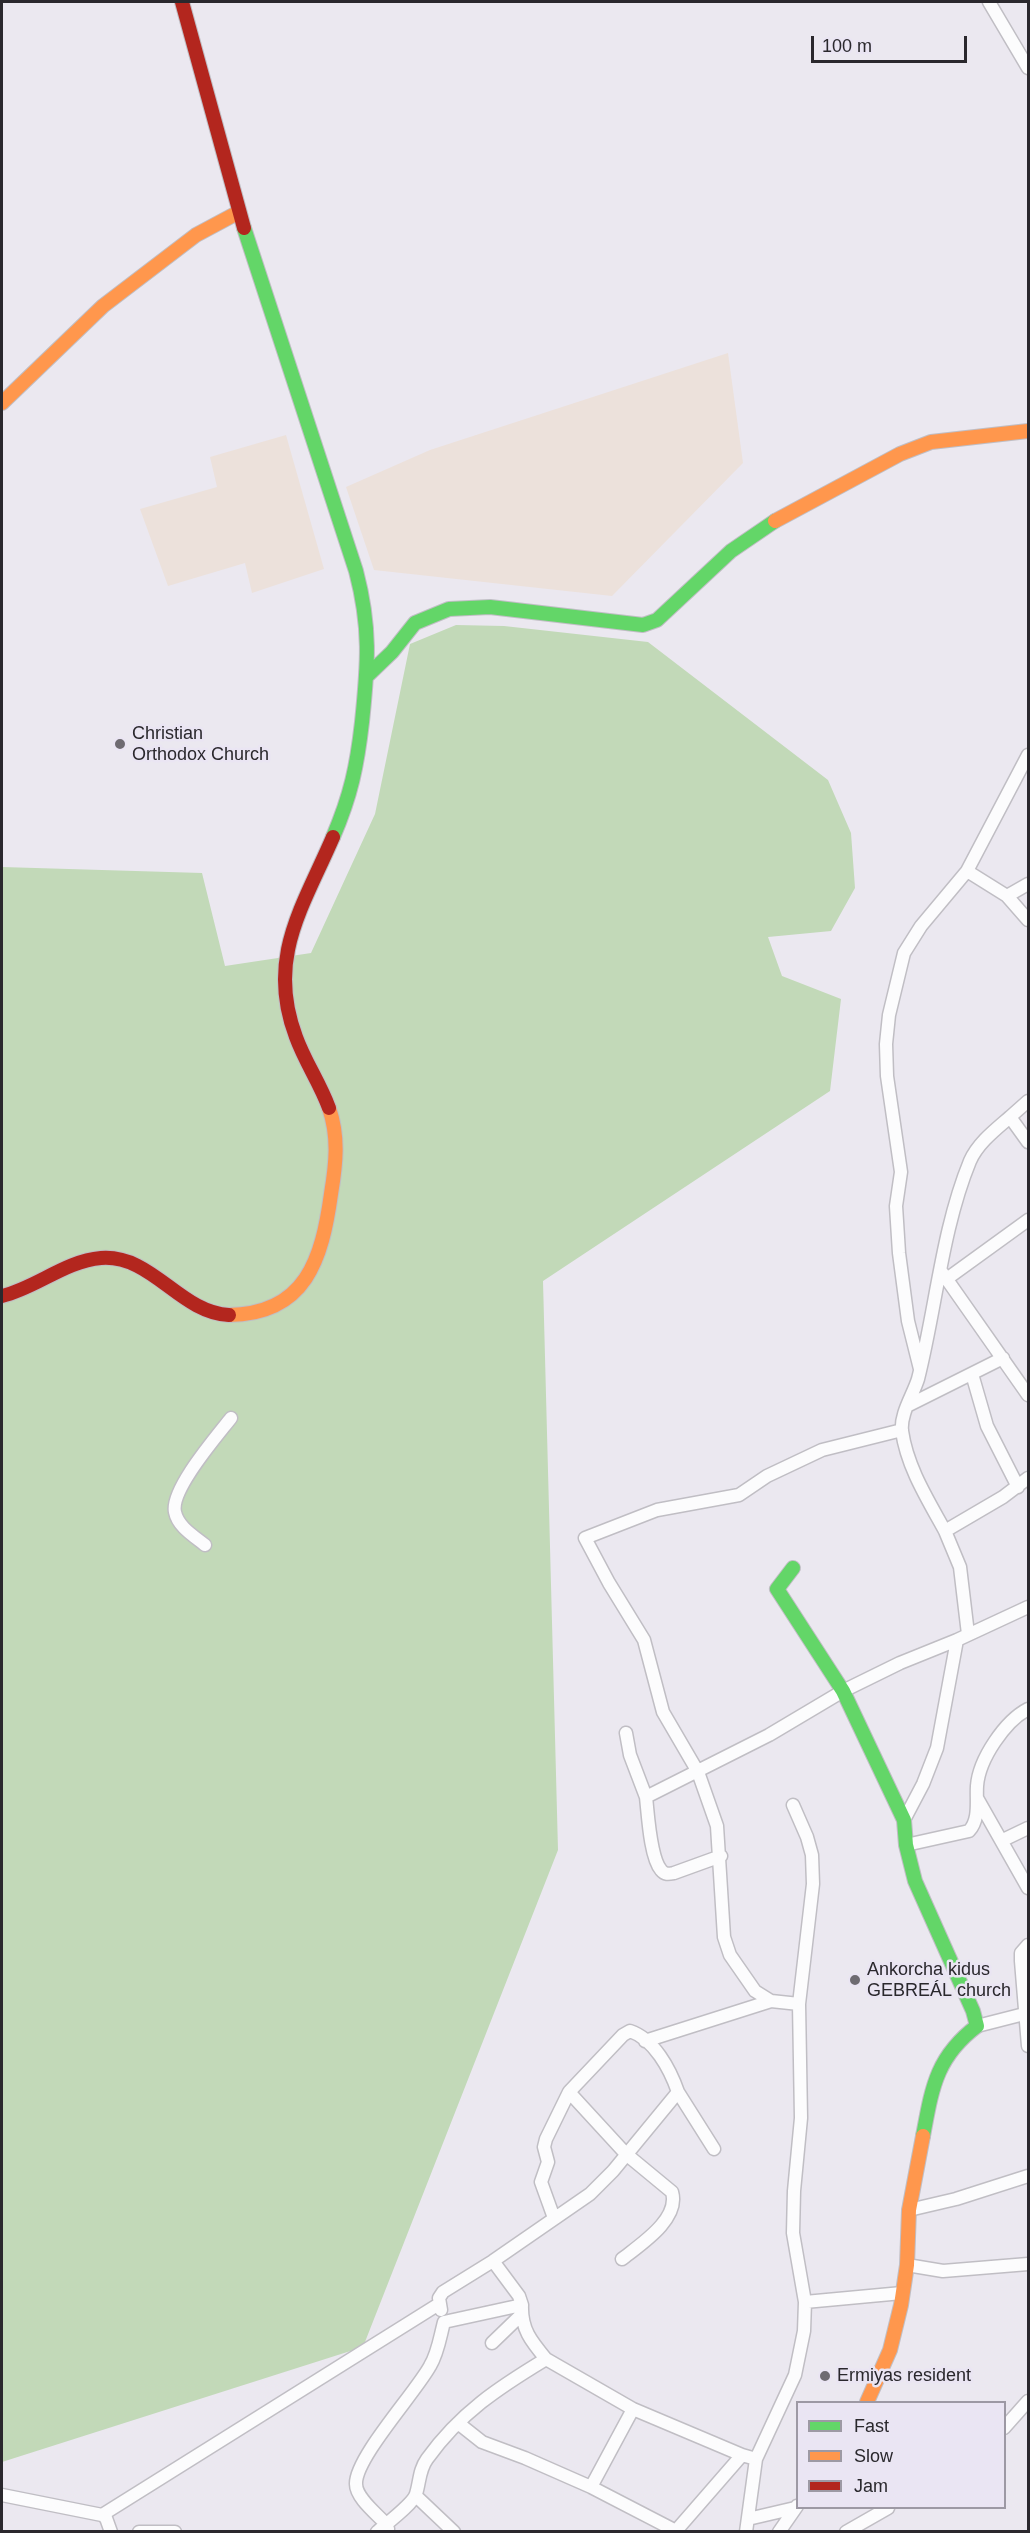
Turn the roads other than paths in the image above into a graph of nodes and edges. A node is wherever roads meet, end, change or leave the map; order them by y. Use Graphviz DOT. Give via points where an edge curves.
graph roads {
  1 [pos="182,2"];
  2 [pos="989,2"];
  3 [pos="1029,68"];
  4 [pos="239,212"];
  5 [pos="2,403"];
  6 [pos="1029,431"];
  7 [pos="367,676"];
  8 [pos="1029,755"];
  9 [pos="967,871"];
  10 [pos="1029,884"];
  11 [pos="1007,896"];
  12 [pos="1029,920"];
  13 [pos="1029,1101"];
  14 [pos="1010,1117"];
  15 [pos="1029,1142"];
  16 [pos="1029,1220"];
  17 [pos="944,1274"];
  18 [pos="2,1296"];
  19 [pos="1003,1358"];
  20 [pos="920,1370"];
  21 [pos="972,1374"];
  22 [pos="1029,1395"];
  23 [pos="909,1405"];
  24 [pos="231,1418"];
  25 [pos="902,1430"];
  26 [pos="1029,1478"];
  27 [pos="1018,1487"];
  28 [pos="945,1531"];
  29 [pos="205,1545"];
  30 [pos="793,1568"];
  31 [pos="1029,1607"];
  32 [pos="968,1634"];
  33 [pos="957,1640"];
  34 [pos="843,1691"];
  35 [pos="1029,1709"];
  36 [pos="626,1733"];
  37 [pos="698,1772"];
  38 [pos="646,1797"];
  39 [pos="976,1797"];
  40 [pos="793,1805"];
  41 [pos="904,1820"];
  42 [pos="1029,1828"];
  43 [pos="1003,1840"];
  44 [pos="906,1845"];
  45 [pos="721,1856"];
  46 [pos="1029,1888"];
  47 [pos="1029,1945"];
  48 [pos="771,2001"];
  49 [pos="799,2004"];
  50 [pos="1027,2013"];
  51 [pos="977,2026"];
  52 [pos="645,2041"];
  53 [pos="1029,2046"];
  54 [pos="569,2092"];
  55 [pos="678,2092"];
  56 [pos="714,2149"];
  57 [pos="626,2154"];
  58 [pos="1029,2176"];
  59 [pos="909,2210"];
  60 [pos="554,2218"];
  61 [pos="622,2259"];
  62 [pos="494,2261"];
  63 [pos="1029,2264"];
  64 [pos="907,2265"];
  65 [pos="902,2293"];
  66 [pos="805,2302"];
  67 [pos="440,2304"];
  68 [pos="522,2310"];
  69 [pos="444,2322"];
  70 [pos="492,2343"];
  71 [pos="546,2359"];
  72 [pos="868,2401"];
  73 [pos="1029,2401"];
  74 [pos="633,2409"];
  75 [pos="458,2423"];
  76 [pos="1006,2426"];
  77 [pos="742,2455"];
  78 [pos="756,2459"];
  79 [pos="591,2487"];
  80 [pos="2,2495"];
  81 [pos="416,2496"];
  82 [pos="796,2507"];
  83 [pos="886,2509"];
  84 [pos="108,2525"];
  85 [pos="747,2525"];
  86 [pos="384,2529"];
  87 [pos="676,2531"];
  88 [pos="139,2532"];
  89 [pos="175,2532"];
  90 [pos="454,2532"];
  91 [pos="779,2532"];
  92 [pos="846,2532"];
  1 -- 4 [label="main road"];
  2 -- 3 [label="street"];
  4 -- 5 [label="main road" via="196,235 103,306"];
  4 -- 7 [label="main road" via="356,571 368,628"];
  6 -- 7 [label="main road" via="931,442 900,453 768,525 731,551 657,620 643,625 490,606 448,609 415,623"];
  7 -- 18 [label="main road" via="355,777 287,951 290,1014 299,1045 327,1098 337,1140 337,1159 315,1266 305,1282 283,1302 267,1310 236,1315 214,1313 134,1265 101,1258 82,1262"];
  8 -- 9 [label="street"];
  9 -- 11 [label="street"];
  9 -- 20 [label="street" via="904,953 895,983 886,1044 890,1105 900,1162 896,1206 899,1253 908,1321"];
  10 -- 11 [label="street"];
  11 -- 12 [label="street"];
  13 -- 14 [label="street"];
  14 -- 15 [label="street"];
  14 -- 17 [label="street" via="979,1146 971,1160 956,1203"];
  16 -- 17 [label="street"];
  17 -- 19 [label="street"];
  17 -- 20 [label="street"];
  19 -- 21 [label="street"];
  19 -- 22 [label="street"];
  20 -- 23 [label="street"];
  21 -- 23 [label="street"];
  21 -- 27 [label="street" via="987,1426"];
  23 -- 25 [label="street"];
  24 -- 29 [label="street" via="200,1457 175,1498 174,1511 181,1526"];
  25 -- 28 [label="street" via="918,1480"];
  25 -- 37 [label="street" via="822,1450 767,1476 740,1495 657,1510 585,1538 644,1640 663,1712"];
  26 -- 27 [label="street"];
  27 -- 28 [label="street"];
  28 -- 32 [label="street" via="960,1567"];
  30 -- 34 [label="main road" via="777,1589"];
  31 -- 32 [label="street"];
  32 -- 33 [label="street"];
  33 -- 34 [label="street"];
  33 -- 41 [label="street" via="936,1748"];
  34 -- 37 [label="street"];
  34 -- 41 [label="main road"];
  35 -- 39 [label="street" via="995,1741 977,1782"];
  36 -- 38 [label="street"];
  37 -- 38 [label="street"];
  37 -- 45 [label="street" via="717,1826"];
  38 -- 45 [label="street" via="657,1864 662,1872 674,1873"];
  39 -- 43 [label="street"];
  39 -- 44 [label="street" via="974,1826 969,1831"];
  40 -- 49 [label="street" via="812,1855 813,1884"];
  41 -- 44 [label="main road"];
  42 -- 43 [label="street"];
  43 -- 46 [label="street"];
  44 -- 51 [label="main road" via="926,1910"];
  45 -- 48 [label="street" via="724,1937 730,1955 755,1991"];
  47 -- 50 [label="street" via="1021,1961"];
  48 -- 49 [label="street"];
  48 -- 52 [label="street"];
  49 -- 66 [label="street" via="801,2118 793,2233"];
  50 -- 51 [label="street"];
  50 -- 53 [label="street"];
  51 -- 59 [label="main road" via="949,2048 939,2067"];
  52 -- 54 [label="street" via="630,2031 623,2035"];
  52 -- 55 [label="street" via="663,2059"];
  54 -- 57 [label="street"];
  54 -- 60 [label="street" via="544,2147 548,2162 542,2182"];
  55 -- 56 [label="street"];
  55 -- 57 [label="street"];
  57 -- 60 [label="street" via="590,2194"];
  57 -- 61 [label="street" via="672,2192 674,2201 653,2235"];
  58 -- 59 [label="street"];
  59 -- 64 [label="main road"];
  60 -- 62 [label="street"];
  62 -- 67 [label="street" via="443,2292"];
  62 -- 68 [label="street" via="519,2296"];
  63 -- 64 [label="street" via="943,2271"];
  64 -- 65 [label="main road"];
  65 -- 66 [label="street"];
  65 -- 72 [label="main road" via="890,2350"];
  66 -- 78 [label="street" via="795,2375"];
  67 -- 69 [label="street"];
  67 -- 84 [label="street"];
  68 -- 69 [label="street"];
  68 -- 70 [label="street"];
  68 -- 71 [label="street" via="526,2335"];
  69 -- 86 [label="street" via="431,2365 371,2450 355,2485"];
  71 -- 74 [label="street"];
  71 -- 75 [label="street" via="495,2390"];
  73 -- 76 [label="street"];
  74 -- 77 [label="street"];
  74 -- 79 [label="street"];
  75 -- 79 [label="street" via="482,2442"];
  75 -- 81 [label="street" via="424,2462"];
  77 -- 78 [label="street"];
  77 -- 87 [label="street"];
  78 -- 85 [label="street"];
  79 -- 87 [label="street"];
  80 -- 84 [label="street"];
  81 -- 86 [label="street"];
  81 -- 90 [label="street"];
  82 -- 85 [label="street"];
  82 -- 91 [label="street"];
  83 -- 92 [label="street"];
  88 -- 89 [label="street"];
}
